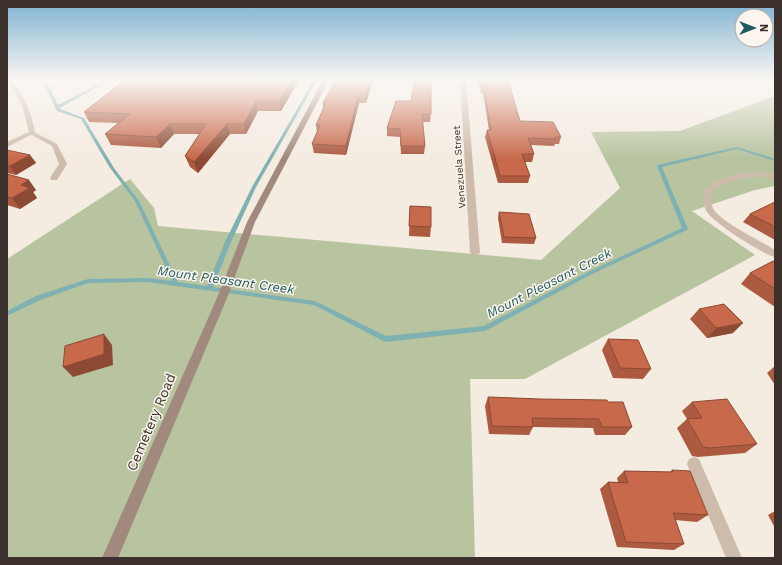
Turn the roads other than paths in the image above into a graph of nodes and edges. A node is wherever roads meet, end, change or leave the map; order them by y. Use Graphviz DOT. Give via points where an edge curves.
graph roads {
  1 [pos="26,106"];
  2 [pos="312,106"];
  3 [pos="465,106"];
  4 [pos="32,133"];
  5 [pos="7,146"];
  6 [pos="775,176"];
  7 [pos="54,178"];
  8 [pos="475,253"];
  9 [pos="775,254"];
  10 [pos="694,464"];
  11 [pos="110,558"];
  12 [pos="734,558"];
  1 -- 4 [label="street" via="31,117"];
  2 -- 11 [label="street, Cemetery Road" via="251,222 222,298"];
  3 -- 8 [label="street, Venezuela Street"];
  4 -- 5 [label="street"];
  4 -- 7 [label="street" via="55,145 63,164"];
  6 -- 9 [label="street" via="760,174 720,182 707,191 706,201 712,212 727,224"];
  10 -- 12 [label="street"];
}
